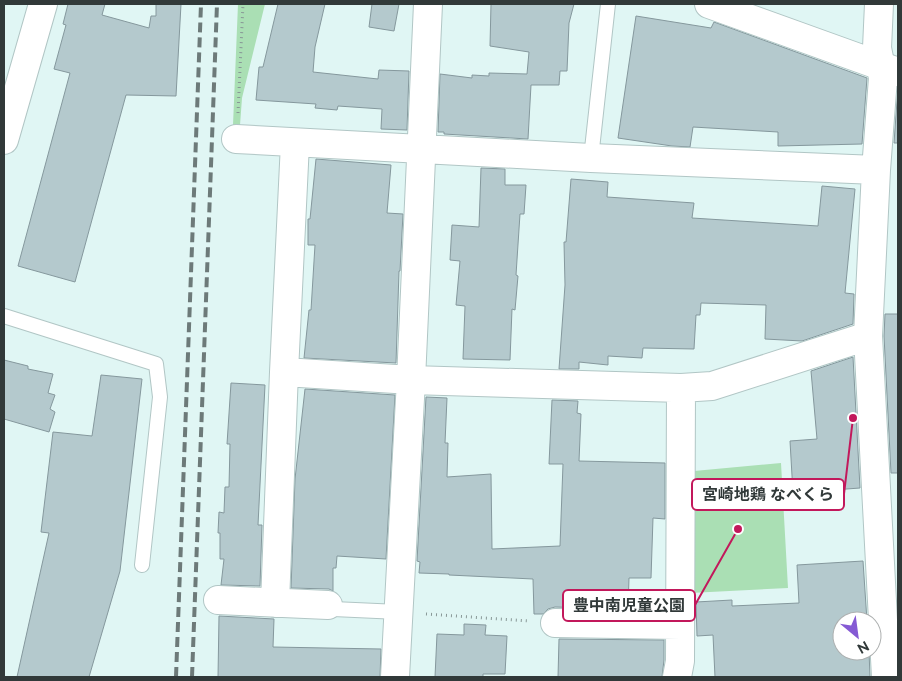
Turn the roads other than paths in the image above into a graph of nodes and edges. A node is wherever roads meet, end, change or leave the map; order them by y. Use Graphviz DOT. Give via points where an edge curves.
graph roads {
  1 [pos="43,4"];
  2 [pos="428,4"];
  3 [pos="608,4"];
  4 [pos="708,4"];
  5 [pos="885,16"];
  6 [pos="890,69"];
  7 [pos="236,139"];
  8 [pos="4,140"];
  9 [pos="295,143"];
  10 [pos="421,149"];
  11 [pos="591,158"];
  12 [pos="876,170"];
  13 [pos="4,316"];
  14 [pos="868,336"];
  15 [pos="284,372"];
  16 [pos="411,380"];
  17 [pos="681,388"];
  18 [pos="142,564"];
  19 [pos="218,600"];
  20 [pos="275,603"];
  21 [pos="328,604"];
  22 [pos="399,612"];
  23 [pos="555,623"];
  24 [pos="680,625"];
  25 [pos="395,677"];
  26 [pos="677,677"];
  27 [pos="886,677"];
  1 -- 8 [label="street"];
  2 -- 10 [label="street"];
  3 -- 11 [label="lane"];
  4 -- 6 [label="street"];
  5 -- 6 [label="street" via="877,48"];
  6 -- 12 [label="street" via="883,78"];
  7 -- 9 [label="street"];
  9 -- 10 [label="street"];
  9 -- 15 [label="street"];
  10 -- 11 [label="street"];
  10 -- 16 [label="street"];
  11 -- 12 [label="street"];
  12 -- 14 [label="street"];
  13 -- 18 [label="lane" via="156,364 160,397"];
  14 -- 17 [label="street" via="712,386"];
  14 -- 27 [label="street"];
  15 -- 16 [label="street"];
  15 -- 20 [label="street"];
  16 -- 17 [label="street"];
  16 -- 22 [label="street"];
  17 -- 24 [label="street"];
  19 -- 20 [label="street"];
  20 -- 21 [label="street"];
  21 -- 22 [label="lane" via="333,609"];
  22 -- 25 [label="street"];
  23 -- 24 [label="street"];
  24 -- 26 [label="street"];
}
